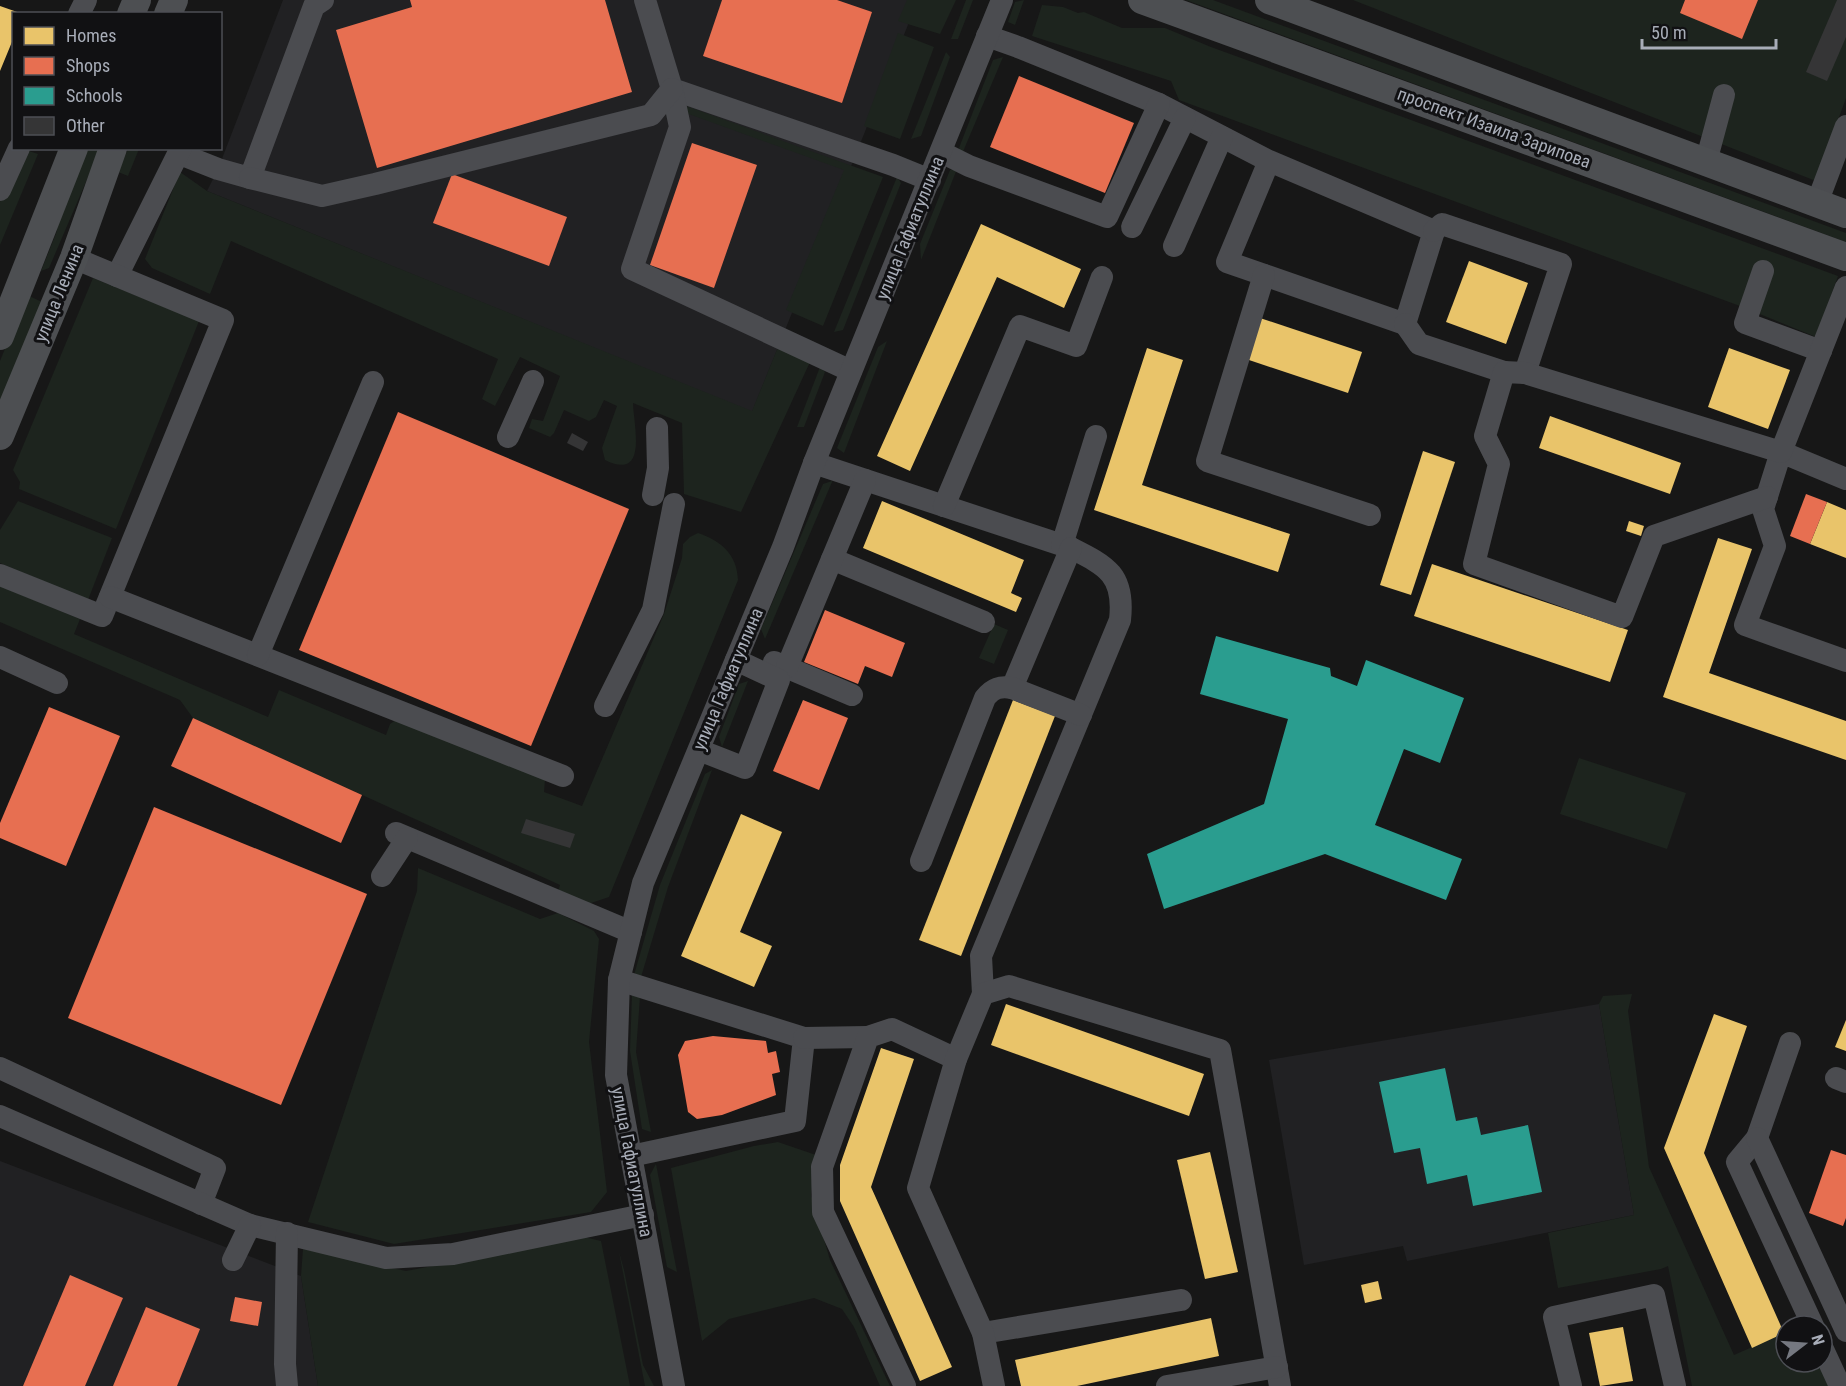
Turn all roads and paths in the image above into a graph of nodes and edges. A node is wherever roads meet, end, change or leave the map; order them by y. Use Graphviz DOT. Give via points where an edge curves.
graph roads {
  1 [pos="323,0"];
  2 [pos="645,0"];
  3 [pos="1002,0"];
  4 [pos="1142,0"];
  5 [pos="1269,0"];
  6 [pos="987,36"];
  7 [pos="672,89"];
  8 [pos="1725,95"];
  9 [pos="1159,104"];
  10 [pos="1185,118"];
  11 [pos="1846,126"];
  12 [pos="1222,137"];
  13 [pos="18,150"];
  14 [pos="73,150"];
  15 [pos="112,150"];
  16 [pos="181,151"];
  17 [pos="941,152"];
  18 [pos="1269,161"];
  19 [pos="1706,162"];
  20 [pos="250,178"];
  21 [pos="930,180"];
  22 [pos="0,190"];
  23 [pos="1817,203"];
  24 [pos="1846,214"];
  25 [pos="1132,227"];
  26 [pos="1434,231"];
  27 [pos="1174,246"];
  28 [pos="1846,257"];
  29 [pos="74,258"];
  30 [pos="1763,271"];
  31 [pos="1264,275"];
  32 [pos="117,276"];
  33 [pos="1102,277"];
  34 [pos="24,278"];
  35 [pos="1846,287"];
  36 [pos="59,294"];
  37 [pos="1405,324"];
  38 [pos="0,336"];
  39 [pos="1821,351"];
  40 [pos="851,371"];
  41 [pos="1514,372"];
  42 [pos="533,381"];
  43 [pos="373,382"];
  44 [pos="657,428"];
  45 [pos="0,436"];
  46 [pos="1096,436"];
  47 [pos="508,437"];
  48 [pos="1781,452"];
  49 [pos="814,463"];
  50 [pos="1846,479"];
  51 [pos="865,480"];
  52 [pos="1767,497"];
  53 [pos="944,506"];
  54 [pos="1370,514"];
  55 [pos="1067,546"];
  56 [pos="832,559"];
  57 [pos="0,575"];
  58 [pos="110,597"];
  59 [pos="984,622"];
  60 [pos="739,654"];
  61 [pos="258,655"];
  62 [pos="0,657"];
  63 [pos="1846,661"];
  64 [pos="787,667"];
  65 [pos="57,683"];
  66 [pos="1012,688"];
  67 [pos="852,695"];
  68 [pos="605,706"];
  69 [pos="1081,715"];
  70 [pos="699,750"];
  71 [pos="563,776"];
  72 [pos="921,861"];
  73 [pos="382,876"];
  74 [pos="631,932"];
  75 [pos="619,980"];
  76 [pos="983,994"];
  77 [pos="868,1037"];
  78 [pos="804,1038"];
  79 [pos="1790,1043"];
  80 [pos="957,1059"];
  81 [pos="0,1068"];
  82 [pos="0,1116"];
  83 [pos="1757,1138"];
  84 [pos="631,1156"];
  85 [pos="201,1204"];
  86 [pos="643,1215"];
  87 [pos="250,1226"];
  88 [pos="287,1233"];
  89 [pos="233,1260"];
  90 [pos="1838,1293"];
  91 [pos="1181,1300"];
  92 [pos="1807,1314"];
  93 [pos="1846,1331"];
  94 [pos="983,1333"];
  95 [pos="1278,1376"];
  96 [pos="287,1386"];
  97 [pos="674,1386"];
  98 [pos="905,1386"];
  99 [pos="994,1386"];
  100 [pos="1167,1386"];
  101 [pos="1571,1386"];
  102 [pos="1675,1386"];
  1 -- 20 [label="street" via="314,6"];
  2 -- 7 [label="street"];
  3 -- 6 [label="street, улица Гафиатуллина"];
  4 -- 28 [label="main road, проспект Изаила Зарипова"];
  5 -- 19 [label="main road"];
  6 -- 9 [label="street"];
  6 -- 17 [label="street, улица Гафиатуллина"];
  7 -- 20 [label="street" via="651,115 375,184 322,195"];
  7 -- 21 [label="street"];
  7 -- 40 [label="street" via="680,127 632,270"];
  8 -- 19 [label="street"];
  9 -- 10 [label="street"];
  9 -- 17 [label="street" via="1107,217"];
  10 -- 12 [label="street"];
  10 -- 25 [label="street"];
  11 -- 23 [label="street"];
  12 -- 18 [label="street"];
  12 -- 27 [label="street"];
  13 -- 22 [label="street"];
  14 -- 34 [label="main road"];
  15 -- 29 [label="main road, улица Ленина"];
  16 -- 20 [label="street" via="218,169"];
  16 -- 32 [label="street"];
  17 -- 21 [label="street, улица Гафиатуллина"];
  18 -- 26 [label="street"];
  18 -- 31 [label="street" via="1227,262"];
  19 -- 23 [label="main road"];
  21 -- 40 [label="street, улица Гафиатуллина"];
  23 -- 24 [label="main road"];
  26 -- 37 [label="street"];
  26 -- 41 [label="street" via="1442,224 1561,264"];
  29 -- 32 [label="street"];
  29 -- 36 [label="main road, улица Ленина"];
  30 -- 39 [label="street" via="1745,323"];
  31 -- 37 [label="street"];
  31 -- 54 [label="street" via="1207,461"];
  32 -- 58 [label="street" via="223,320"];
  33 -- 53 [label="street" via="1076,346 1020,326"];
  34 -- 36 [label="main road"];
  34 -- 38 [label="main road"];
  35 -- 39 [label="street"];
  36 -- 45 [label="main road, улица Ленина"];
  37 -- 41 [label="street" via="1419,344"];
  39 -- 48 [label="street"];
  40 -- 49 [label="street, улица Гафиатуллина"];
  41 -- 48 [label="street"];
  41 -- 52 [label="street" via="1485,436 1500,465 1474,564 1622,617 1654,536"];
  42 -- 47 [label="street"];
  43 -- 61 [label="street"];
  44 -- 68 [label="street" via="663,500 653,610"];
  46 -- 55 [label="street"];
  48 -- 50 [label="street"];
  48 -- 52 [label="street"];
  49 -- 51 [label="street"];
  49 -- 60 [label="street, улица Гафиатуллина"];
  51 -- 53 [label="street"];
  51 -- 56 [label="street"];
  52 -- 63 [label="street" via="1763,509 1775,546 1745,625"];
  53 -- 55 [label="street"];
  55 -- 66 [label="street"];
  55 -- 69 [label="street" via="1107,569 1116,580 1122,604 1120,620"];
  56 -- 59 [label="street"];
  56 -- 64 [label="street"];
  57 -- 58 [label="street" via="102,616"];
  58 -- 61 [label="street"];
  60 -- 64 [label="street"];
  60 -- 70 [label="street, улица Гафиатуллина"];
  60 -- 70 [label="street" via="779,680 745,768"];
  61 -- 71 [label="street"];
  62 -- 65 [label="street"];
  64 -- 67 [label="street"];
  66 -- 69 [label="street"];
  66 -- 72 [label="street" via="995,689 985,698"];
  69 -- 76 [label="street" via="981,956"];
  70 -- 74 [label="street, улица Гафиатуллина" via="643,883"];
  73 -- 74 [label="street" via="402,836"];
  74 -- 75 [label="street, улица Гафиатуллина"];
  75 -- 78 [label="street"];
  75 -- 84 [label="street, улица Гафиатуллина" via="616,1075"];
  76 -- 80 [label="street"];
  76 -- 95 [label="street" via="1009,986 1220,1050"];
  77 -- 78 [label="street"];
  77 -- 80 [label="street" via="892,1029"];
  77 -- 98 [label="street" via="822,1167 823,1212"];
  78 -- 84 [label="street" via="795,1121"];
  79 -- 83 [label="street"];
  80 -- 94 [label="street" via="918,1188"];
  81 -- 85 [label="street" via="215,1168"];
  82 -- 85 [label="street"];
  83 -- 90 [label="street"];
  83 -- 92 [label="street" via="1737,1162"];
  84 -- 86 [label="street, улица Гафиатуллина"];
  85 -- 87 [label="street"];
  86 -- 88 [label="street" via="453,1254 386,1258"];
  86 -- 97 [label="street, улица Гафиатуллина"];
  87 -- 88 [label="street"];
  87 -- 89 [label="street"];
  88 -- 96 [label="street"];
  90 -- 93 [label="street"];
  91 -- 94 [label="street"];
  94 -- 99 [label="street"];
  95 -- 100 [label="street"];
  101 -- 102 [label="street" via="1554,1317 1654,1295"];
}
